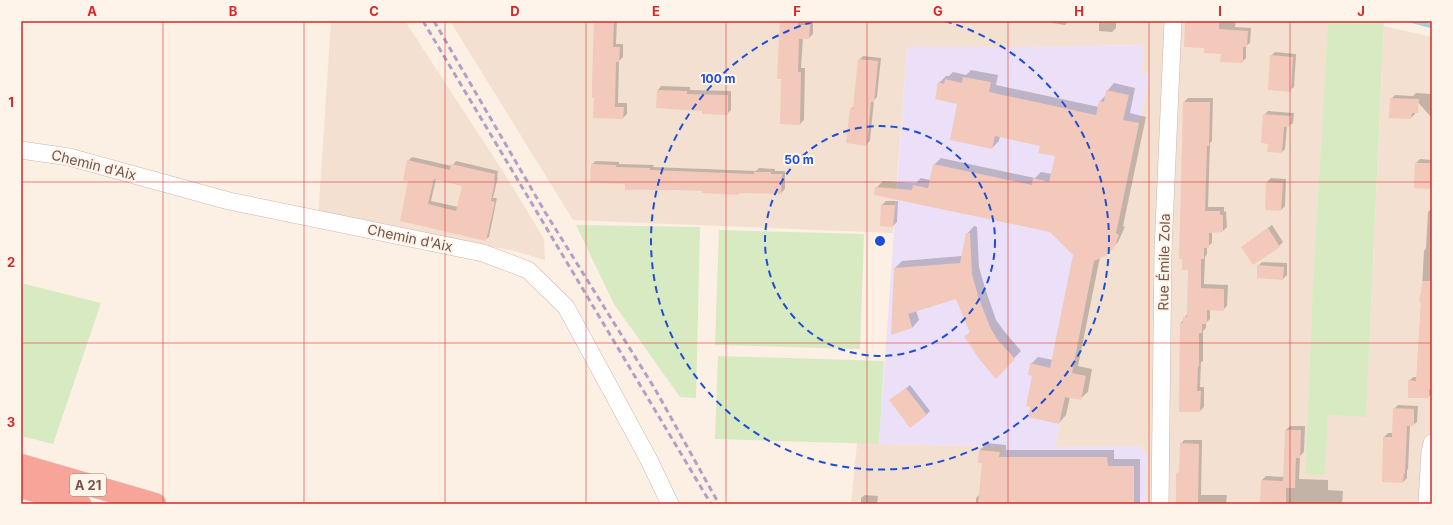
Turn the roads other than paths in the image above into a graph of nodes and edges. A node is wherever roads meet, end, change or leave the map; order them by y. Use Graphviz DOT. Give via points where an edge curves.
graph roads {
  1 [pos="1173,21"];
  2 [pos="21,150"];
  3 [pos="1432,443"];
  4 [pos="21,465"];
  5 [pos="21,487"];
  6 [pos="80,504"];
  7 [pos="155,504"];
  8 [pos="670,504"];
  9 [pos="1160,504"];
  10 [pos="1427,504"];
  1 -- 9 [label="street, Rue Émile Zola" via="1163,250"];
  2 -- 8 [label="street, Chemin d'Aix" via="69,157 229,201 483,253 528,270 566,307"];
  3 -- 10 [label="street"];
  4 -- 7 [label="highway, A 21"];
  5 -- 6 [label="highway, A 21"];
}
